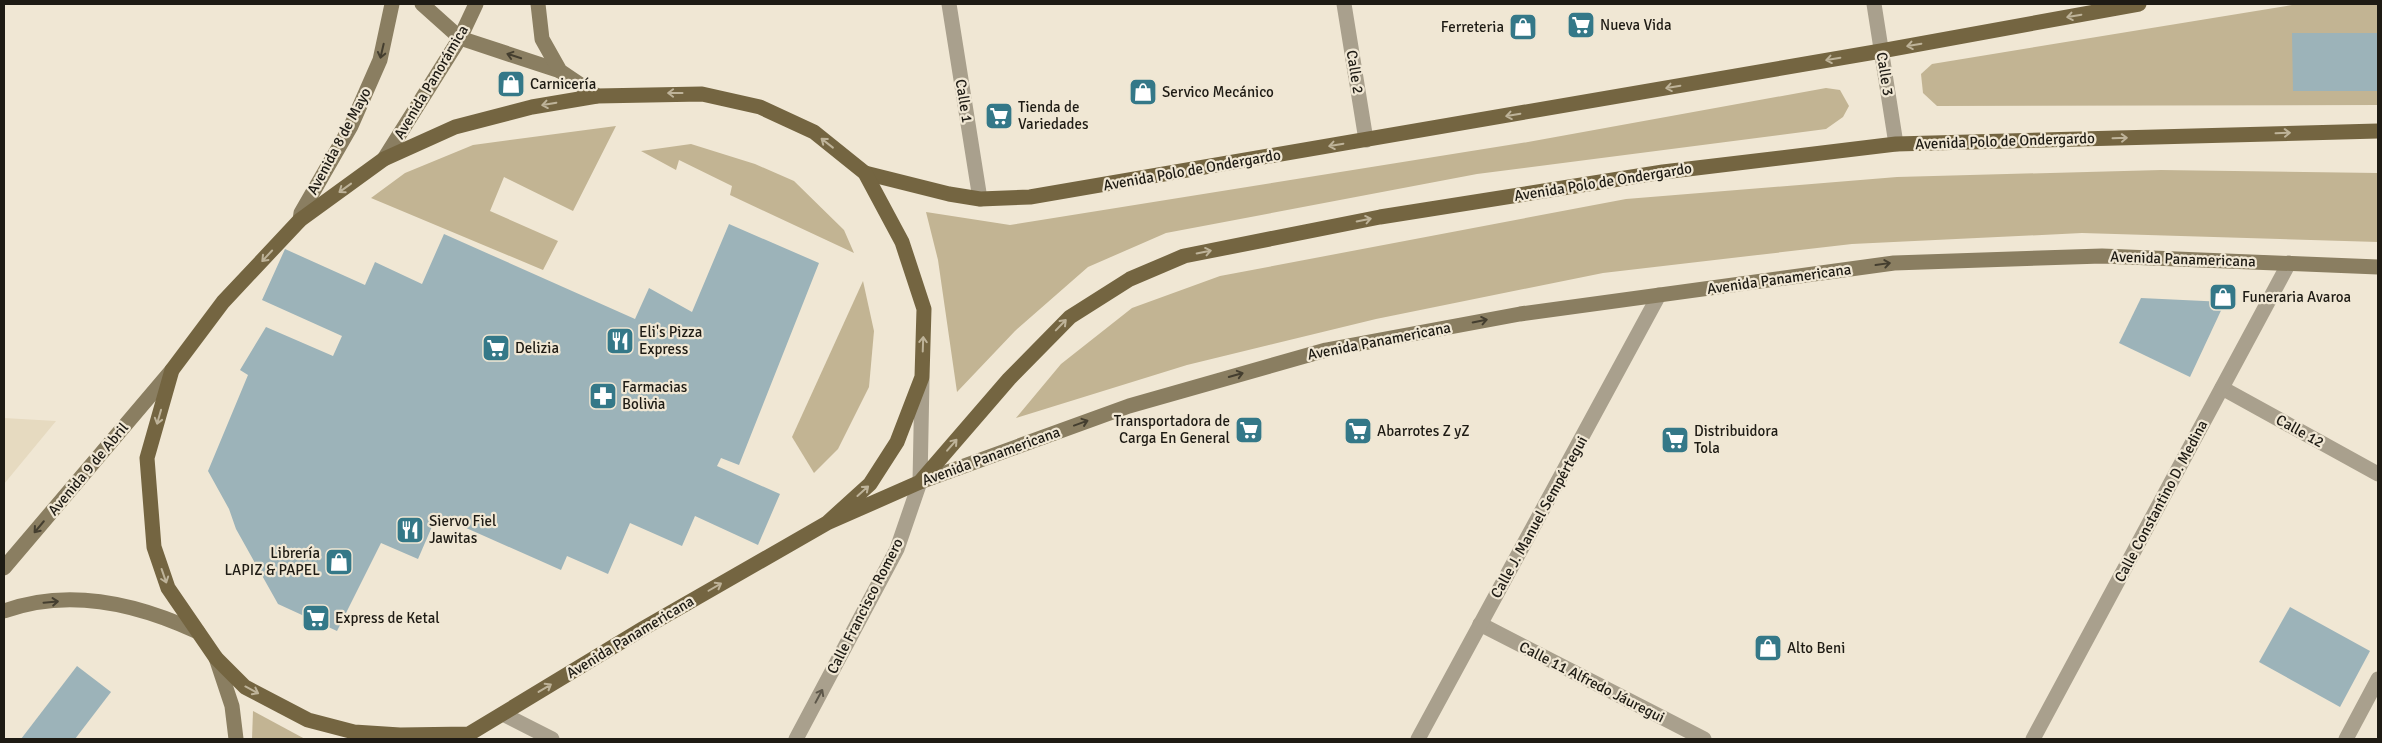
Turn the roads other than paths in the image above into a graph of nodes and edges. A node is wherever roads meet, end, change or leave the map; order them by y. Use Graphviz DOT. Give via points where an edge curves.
graph roads {
  1 [pos="392,4"];
  2 [pos="422,4"];
  3 [pos="476,4"];
  4 [pos="538,4"];
  5 [pos="949,4"];
  6 [pos="1344,4"];
  7 [pos="1874,4"];
  8 [pos="2139,4"];
  9 [pos="460,38"];
  10 [pos="1881,51"];
  11 [pos="560,71"];
  12 [pos="597,96"];
  13 [pos="2378,131"];
  14 [pos="1366,140"];
  15 [pos="1896,144"];
  16 [pos="384,159"];
  17 [pos="865,173"];
  18 [pos="980,199"];
  19 [pos="300,220"];
  20 [pos="2289,263"];
  21 [pos="2378,268"];
  22 [pos="1659,295"];
  23 [pos="172,370"];
  24 [pos="922,377"];
  25 [pos="2222,388"];
  26 [pos="2378,474"];
  27 [pos="920,482"];
  28 [pos="827,524"];
  29 [pos="4,568"];
  30 [pos="4,611"];
  31 [pos="1480,624"];
  32 [pos="198,632"];
  33 [pos="216,658"];
  34 [pos="2378,679"];
  35 [pos="503,714"];
  36 [pos="466,737"];
  37 [pos="236,739"];
  38 [pos="552,739"];
  39 [pos="796,739"];
  40 [pos="1418,739"];
  41 [pos="1704,739"];
  42 [pos="2033,739"];
  43 [pos="2346,739"];
  1 -- 19 [label="street, Avenida 8 de Mayo, one-way" via="380,60 351,126"];
  2 -- 9 [label="street"];
  3 -- 9 [label="street, Avenida Panorámica"];
  4 -- 11 [label="street" via="542,39"];
  5 -- 18 [label="street, Calle 1"];
  6 -- 14 [label="street, Calle 2"];
  7 -- 10 [label="street, Calle 3"];
  8 -- 10 [label="main road, Avenida Polo de Ondergardo, one-way"];
  11 -- 9 [label="street, one-way"];
  9 -- 16 [label="street, Avenida Panorámica"];
  10 -- 14 [label="main road, Avenida Polo de Ondergardo, one-way"];
  10 -- 15 [label="street, Calle 3"];
  11 -- 12 [label="street"];
  12 -- 16 [label="main road, one-way" via="455,127"];
  17 -- 12 [label="main road, one-way" via="814,132 760,107 702,94"];
  15 -- 13 [label="main road, Avenida Polo de Ondergardo, one-way"];
  14 -- 18 [label="main road, Avenida Polo de Ondergardo, one-way" via="1030,197"];
  27 -- 15 [label="main road, Avenida Polo de Ondergardo, one-way" via="1009,379 1070,317 1130,279 1184,256 1380,217 1653,173"];
  16 -- 19 [label="main road, one-way"];
  17 -- 18 [label="main road, Avenida Polo de Ondergardo"];
  24 -- 17 [label="main road, one-way" via="924,310 902,242"];
  19 -- 23 [label="main road, one-way" via="223,302"];
  20 -- 21 [label="street, Avenida Panamericana"];
  22 -- 20 [label="street, Avenida Panamericana, one-way" via="1894,263 2102,256"];
  20 -- 25 [label="street, Calle Constantino D. Medina"];
  27 -- 22 [label="street, Avenida Panamericana, one-way" via="1128,406 1326,350 1520,314"];
  22 -- 31 [label="street, Calle J. Manuel Sempértegui"];
  23 -- 29 [label="street, Avenida 9 de Abril, one-way"];
  23 -- 32 [label="main road, one-way" via="147,458 154,547 168,588"];
  24 -- 27 [label="street, Calle Francisco Romero"];
  28 -- 24 [label="main road, one-way" via="870,484 897,442"];
  25 -- 26 [label="street, Calle 12"];
  25 -- 42 [label="street, Calle Constantino D. Medina"];
  27 -- 28 [label="main road, Avenida Panamericana"];
  39 -- 27 [label="street, Calle Francisco Romero, one-way" via="897,548"];
  35 -- 28 [label="main road, Avenida Panamericana, one-way" via="644,628"];
  30 -- 32 [label="street, one-way" via="48,601 126,604"];
  31 -- 40 [label="street, Calle J. Manuel Sempértegui"];
  31 -- 41 [label="street, Calle 11 Alfredo Jáuregui"];
  32 -- 33 [label="main road"];
  33 -- 36 [label="main road, one-way" via="245,686 308,720 354,732"];
  33 -- 37 [label="street" via="232,706"];
  34 -- 43 [label="street"];
  35 -- 36 [label="main road, Avenida Panamericana"];
  35 -- 38 [label="street"];
}
